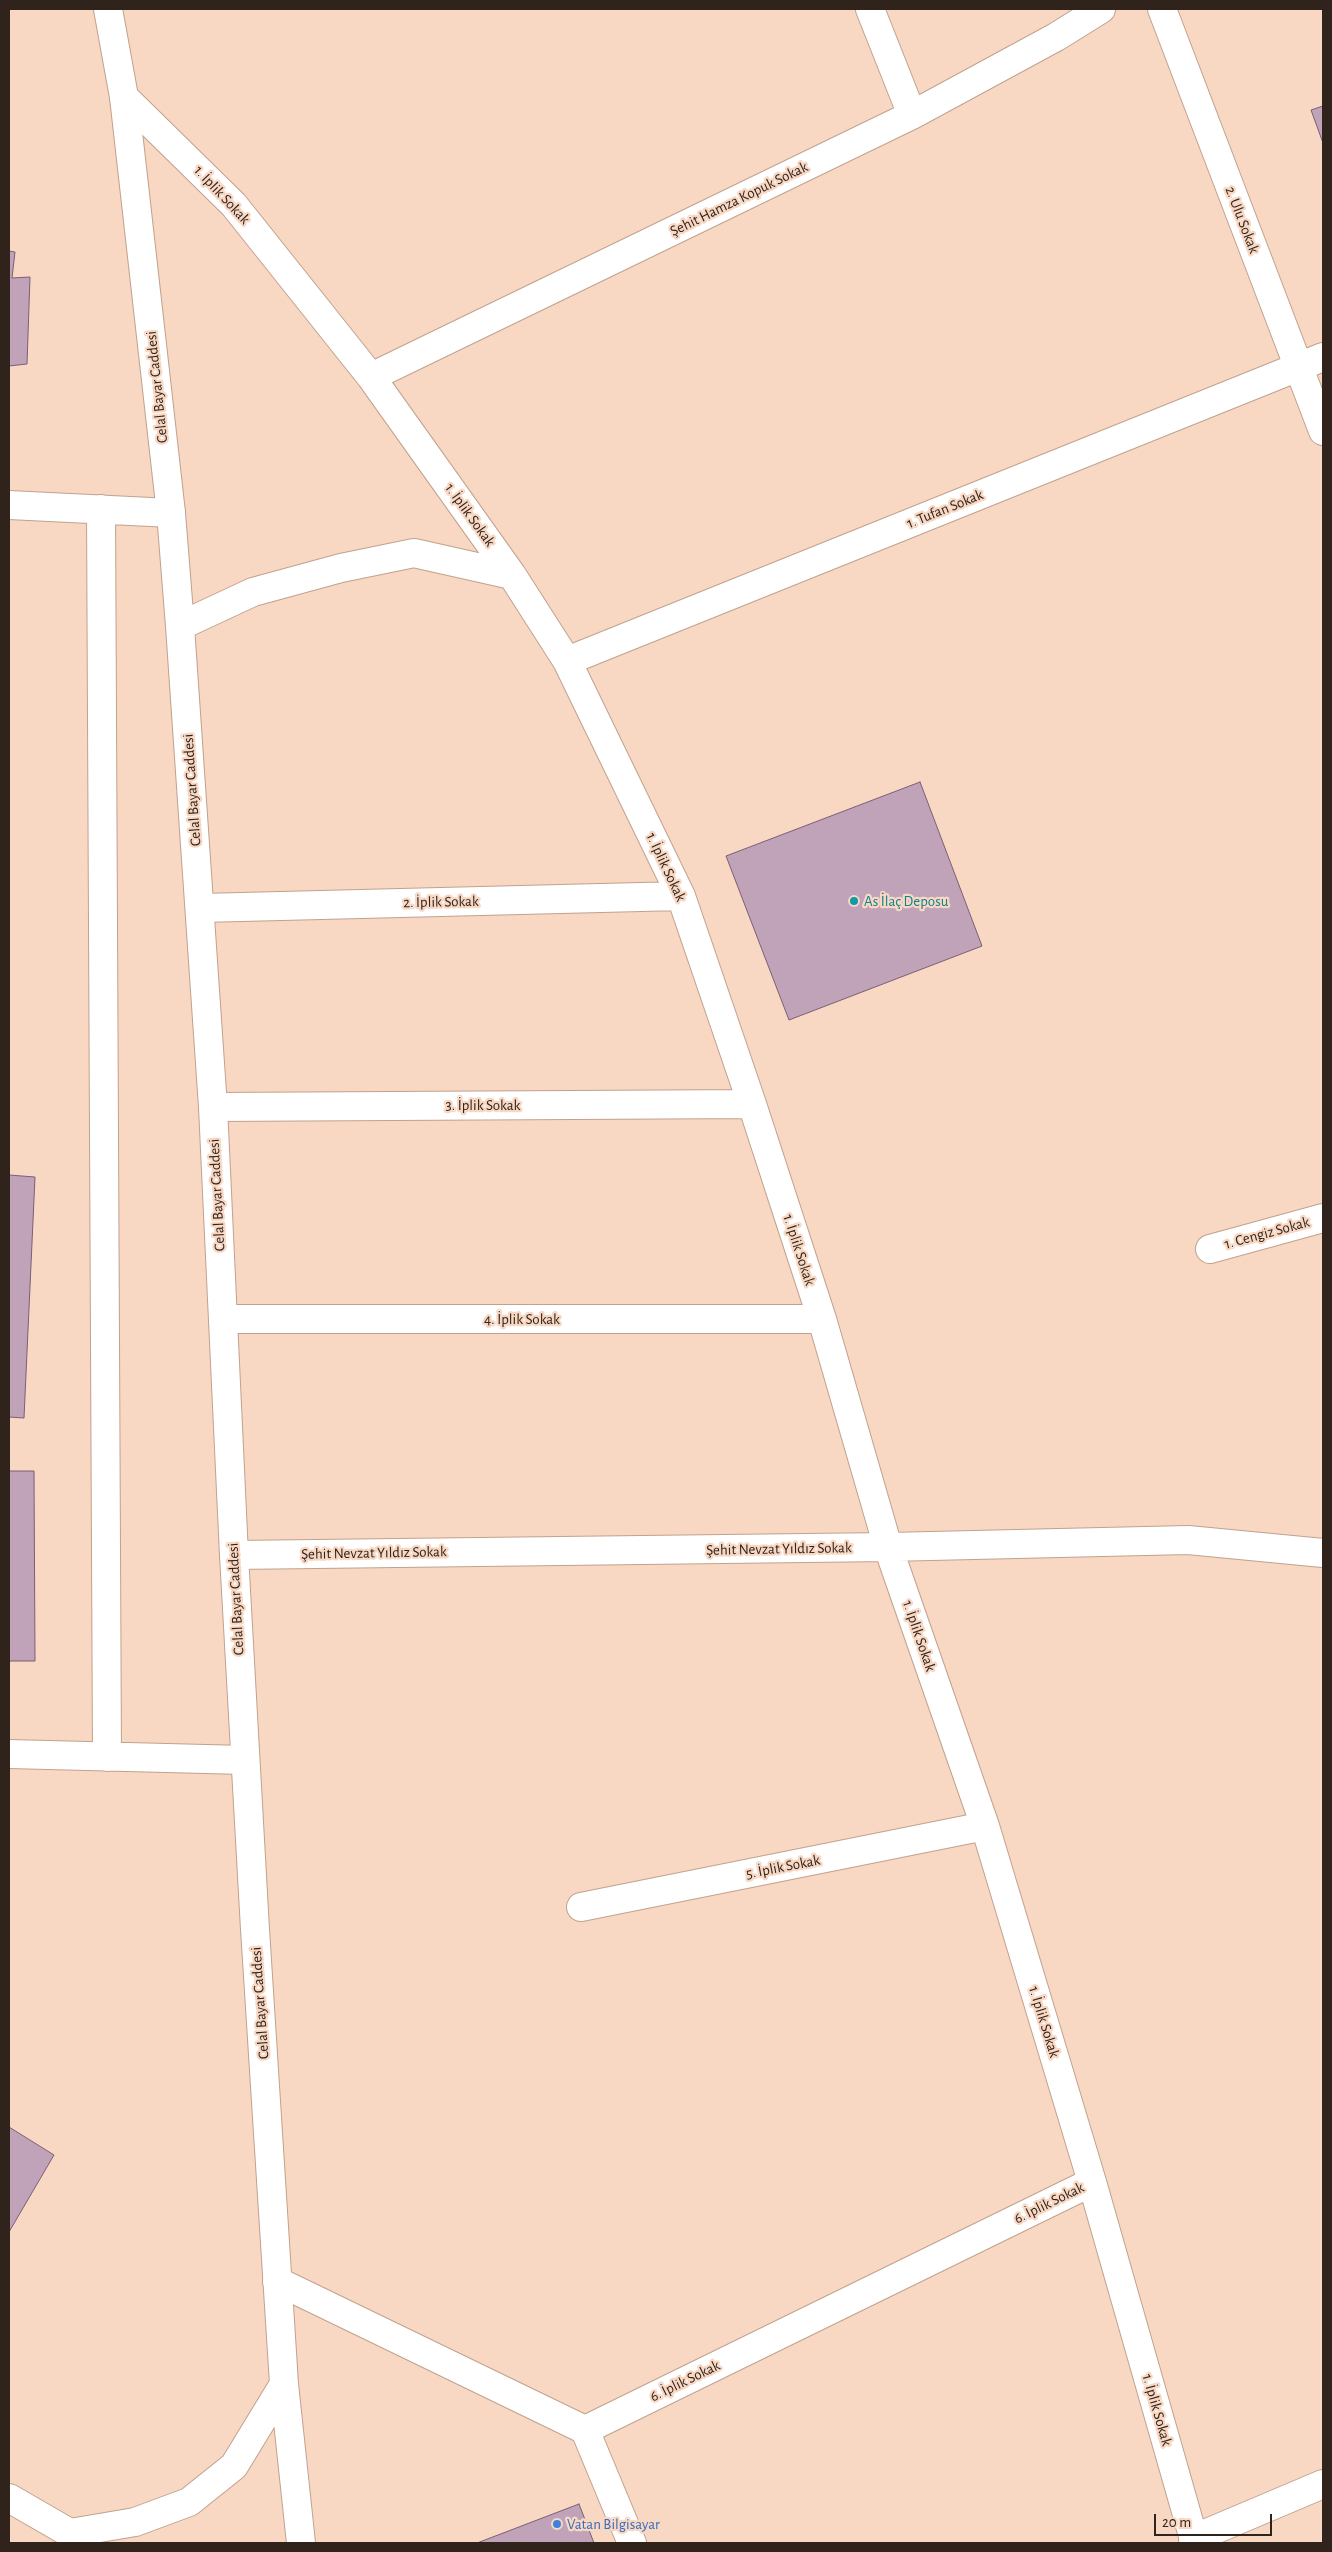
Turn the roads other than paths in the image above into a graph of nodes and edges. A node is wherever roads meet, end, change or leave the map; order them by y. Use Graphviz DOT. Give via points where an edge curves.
graph roads {
  1 [pos="108,9"];
  2 [pos="870,9"];
  3 [pos="1101,9"];
  4 [pos="1162,9"];
  5 [pos="124,96"];
  6 [pos="912,115"];
  7 [pos="1323,357"];
  8 [pos="1298,367"];
  9 [pos="371,377"];
  10 [pos="1323,431"];
  11 [pos="9,505"];
  12 [pos="101,509"];
  13 [pos="171,512"];
  14 [pos="512,574"];
  15 [pos="180,626"];
  16 [pos="567,661"];
  17 [pos="681,896"];
  18 [pos="201,908"];
  19 [pos="752,1104"];
  20 [pos="213,1107"];
  21 [pos="1323,1218"];
  22 [pos="1210,1249"];
  23 [pos="822,1318"];
  24 [pos="223,1319"];
  25 [pos="888,1547"];
  26 [pos="1323,1553"];
  27 [pos="234,1555"];
  28 [pos="9,1754"];
  29 [pos="107,1756"];
  30 [pos="245,1760"];
  31 [pos="985,1826"];
  32 [pos="581,1908"];
  33 [pos="1092,2182"];
  34 [pos="277,2281"];
  35 [pos="284,2384"];
  36 [pos="585,2430"];
  37 [pos="1323,2484"];
  38 [pos="9,2498"];
  39 [pos="78,2538"];
  40 [pos="1194,2541"];
  41 [pos="301,2543"];
  42 [pos="632,2543"];
  1 -- 5 [label="main road, Celal Bayar Caddesi"];
  2 -- 6 [label="main road"];
  3 -- 6 [label="main road, Şehit Hamza Kopuk Sokak"];
  4 -- 8 [label="main road, 2. Ulu Sokak"];
  5 -- 9 [label="main road, 1. İplik Sokak" via="234,204"];
  5 -- 13 [label="main road, Celal Bayar Caddesi"];
  6 -- 9 [label="main road, Şehit Hamza Kopuk Sokak"];
  7 -- 8 [label="main road, 1. Tufan Sokak"];
  8 -- 10 [label="main road, 2. Ulu Sokak"];
  8 -- 16 [label="main road, 1. Tufan Sokak"];
  9 -- 14 [label="main road, 1. İplik Sokak"];
  11 -- 12 [label="main road"];
  12 -- 13 [label="main road"];
  12 -- 29 [label="main road"];
  13 -- 15 [label="main road, Celal Bayar Caddesi"];
  14 -- 15 [label="main road" via="414,554 340,568 253,592"];
  14 -- 16 [label="main road, 1. İplik Sokak"];
  15 -- 18 [label="main road, Celal Bayar Caddesi"];
  16 -- 17 [label="main road, 1. İplik Sokak"];
  17 -- 18 [label="main road, 2. İplik Sokak"];
  17 -- 19 [label="main road, 1. İplik Sokak"];
  18 -- 20 [label="main road, Celal Bayar Caddesi"];
  19 -- 20 [label="main road, 3. İplik Sokak"];
  19 -- 23 [label="main road, 1. İplik Sokak"];
  20 -- 24 [label="main road, Celal Bayar Caddesi"];
  21 -- 22 [label="main road, 1. Cengiz Sokak"];
  23 -- 24 [label="main road, 4. İplik Sokak"];
  23 -- 25 [label="main road, 1. İplik Sokak"];
  24 -- 27 [label="main road, Celal Bayar Caddesi"];
  25 -- 26 [label="main road, Şehit Nevzat Yıldız Sokak" via="1188,1540"];
  25 -- 27 [label="main road, Şehit Nevzat Yıldız Sokak"];
  25 -- 31 [label="main road, 1. İplik Sokak"];
  27 -- 30 [label="main road, Celal Bayar Caddesi"];
  28 -- 29 [label="main road"];
  29 -- 30 [label="main road"];
  30 -- 34 [label="main road, Celal Bayar Caddesi"];
  31 -- 32 [label="main road, 5. İplik Sokak"];
  31 -- 33 [label="main road, 1. İplik Sokak"];
  33 -- 36 [label="main road, 6. İplik Sokak"];
  33 -- 40 [label="main road, 1. İplik Sokak"];
  34 -- 35 [label="main road, Celal Bayar Caddesi"];
  34 -- 36 [label="main road"];
  35 -- 39 [label="main road" via="234,2466 189,2502"];
  35 -- 41 [label="main road, Celal Bayar Caddesi"];
  36 -- 42 [label="main road"];
  37 -- 40 [label="main road"];
  38 -- 39 [label="main road"];
}
